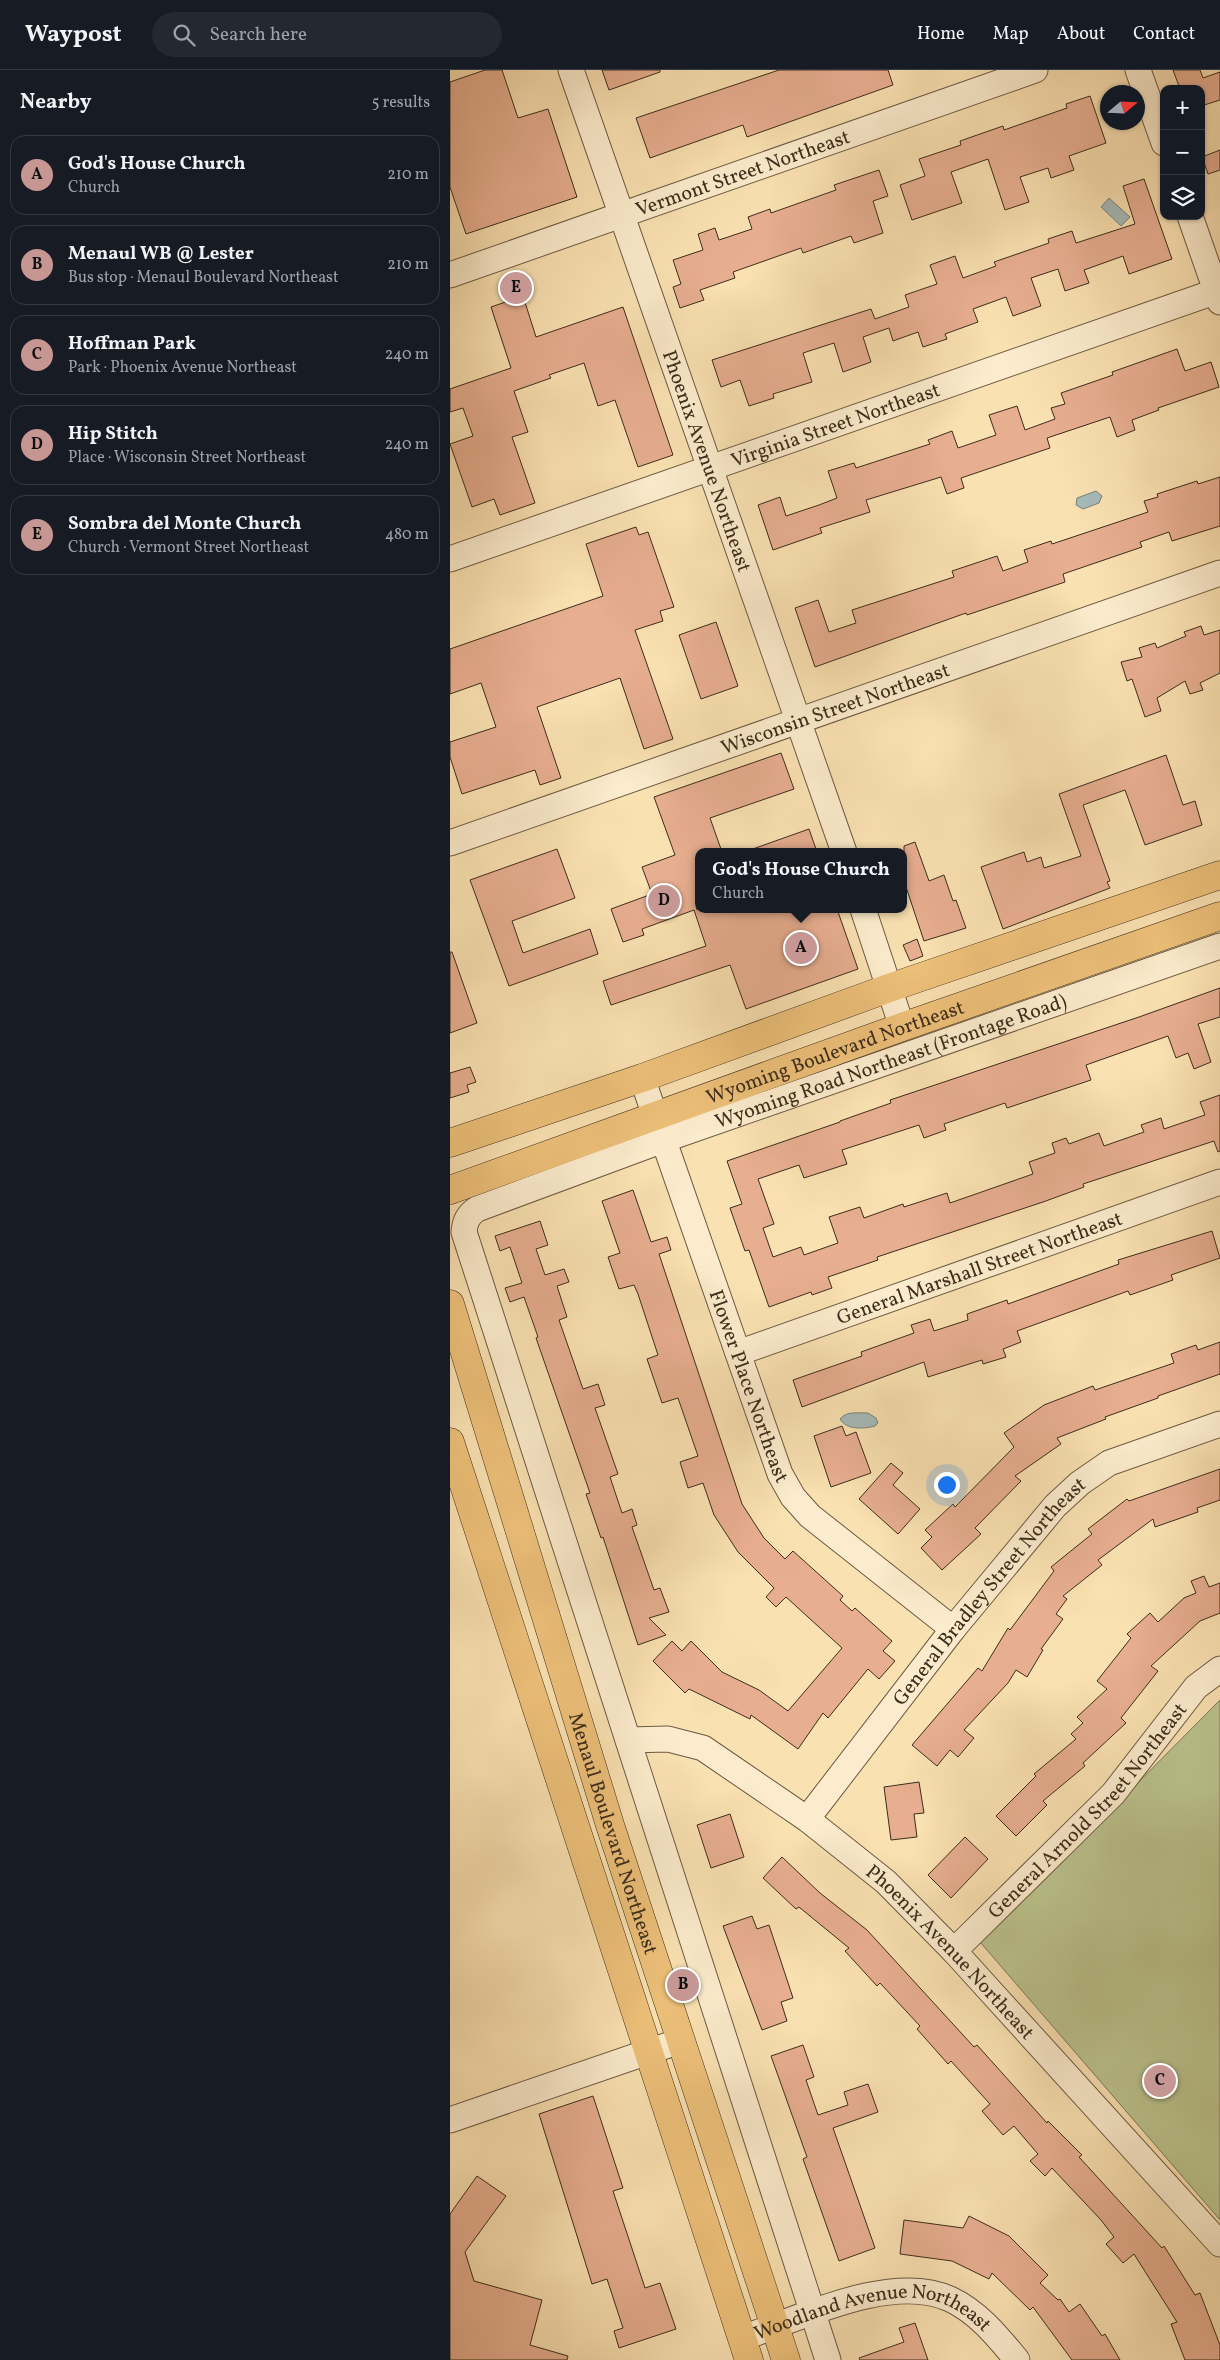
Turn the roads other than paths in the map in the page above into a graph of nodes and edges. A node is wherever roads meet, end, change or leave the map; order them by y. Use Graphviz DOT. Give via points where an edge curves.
graph roads {
  1 [pos="571,70"];
  2 [pos="1035,70"];
  3 [pos="1138,70"];
  4 [pos="1160,131"];
  5 [pos="622,215"];
  6 [pos="1191,220"];
  7 [pos="450,275"];
  8 [pos="1219,294"];
  9 [pos="710,467"];
  10 [pos="450,560"];
  11 [pos="1220,573"];
  12 [pos="800,720"];
  13 [pos="450,843"];
  14 [pos="843,848"];
  15 [pos="1220,874"];
  16 [pos="864,913"];
  17 [pos="1220,916"];
  18 [pos="1220,946"];
  19 [pos="890,988"];
  20 [pos="902,1027"];
  21 [pos="642,1078"];
  22 [pos="659,1129"];
  23 [pos="450,1143"];
  24 [pos="1220,1182"];
  25 [pos="450,1190"];
  26 [pos="450,1304"];
  27 [pos="738,1353"];
  28 [pos="1220,1424"];
  29 [pos="450,1442"];
  30 [pos="953,1629"];
  31 [pos="1220,1669"];
  32 [pos="628,1740"];
  33 [pos="807,1819"];
  34 [pos="954,1952"];
  35 [pos="680,2040"];
  36 [pos="647,2052"];
  37 [pos="450,2120"];
  38 [pos="1220,2244"];
  39 [pos="813,2312"];
  40 [pos="776,2327"];
  41 [pos="745,2349"];
  42 [pos="786,2360"];
  43 [pos="828,2360"];
  44 [pos="1017,2360"];
  1 -- 5 [label="street, Phoenix Avenue Northeast"];
  2 -- 5 [label="street, Vermont Street Northeast"];
  3 -- 4 [label="street"];
  5 -- 7 [label="street, Vermont Street Northeast"];
  5 -- 9 [label="street, Phoenix Avenue Northeast"];
  6 -- 8 [label="street"];
  8 -- 9 [label="street, Virginia Street Northeast"];
  9 -- 10 [label="street, Virginia Street Northeast"];
  9 -- 12 [label="street, Phoenix Avenue Northeast"];
  11 -- 12 [label="street, Wisconsin Street Northeast"];
  12 -- 13 [label="street, Wisconsin Street Northeast"];
  12 -- 14 [label="street, Phoenix Avenue Northeast"];
  15 -- 19 [label="main road, Wyoming Boulevard Northeast"];
  16 -- 19 [label="street"];
  17 -- 20 [label="main road, Wyoming Boulevard Northeast"];
  18 -- 22 [label="street, Wyoming Road Northeast (Frontage Road)"];
  19 -- 20 [label="street"];
  19 -- 21 [label="main road, Wyoming Boulevard Northeast"];
  20 -- 22 [label="main road, Wyoming Boulevard Northeast"];
  21 -- 22 [label="street, Flower Place Northeast"];
  21 -- 23 [label="main road, Wyoming Boulevard Northeast"];
  22 -- 25 [label="main road, Wyoming Boulevard Northeast"];
  22 -- 27 [label="street, Flower Place Northeast"];
  22 -- 32 [label="street, Wyoming Road Northeast (Frontage Road)" via="478,1209 469,1214 464,1232"];
  24 -- 27 [label="street, General Marshall Street Northeast"];
  26 -- 35 [label="main road, Menaul Boulevard Northeast" via="610,1825"];
  27 -- 30 [label="street, Flower Place Northeast" via="780,1474 793,1497 810,1516"];
  28 -- 30 [label="street, General Bradley Street Northeast" via="1109,1463 1080,1483 1055,1506"];
  29 -- 36 [label="main road, Menaul Boulevard Northeast"];
  30 -- 33 [label="street, General Bradley Street Northeast"];
  31 -- 34 [label="street, General Arnold Street Northeast" via="1196,1687 1113,1794"];
  32 -- 33 [label="street, Phoenix Avenue Northeast" via="668,1739 703,1748"];
  32 -- 39 [label="street"];
  33 -- 34 [label="street, Phoenix Avenue Northeast" via="886,1882"];
  34 -- 38 [label="street, Phoenix Avenue Northeast"];
  35 -- 36 [label="street"];
  35 -- 40 [label="main road, Menaul Boulevard Northeast"];
  36 -- 37 [label="street"];
  36 -- 41 [label="main road, Menaul Boulevard Northeast"];
  39 -- 40 [label="street, Woodland Avenue Northeast"];
  39 -- 43 [label="street"];
  39 -- 44 [label="street, Woodland Avenue Northeast" via="881,2293 914,2290 934,2294 950,2299 976,2316"];
  40 -- 41 [label="street, Woodland Avenue Northeast"];
  40 -- 42 [label="main road, Menaul Boulevard Northeast"];
}
